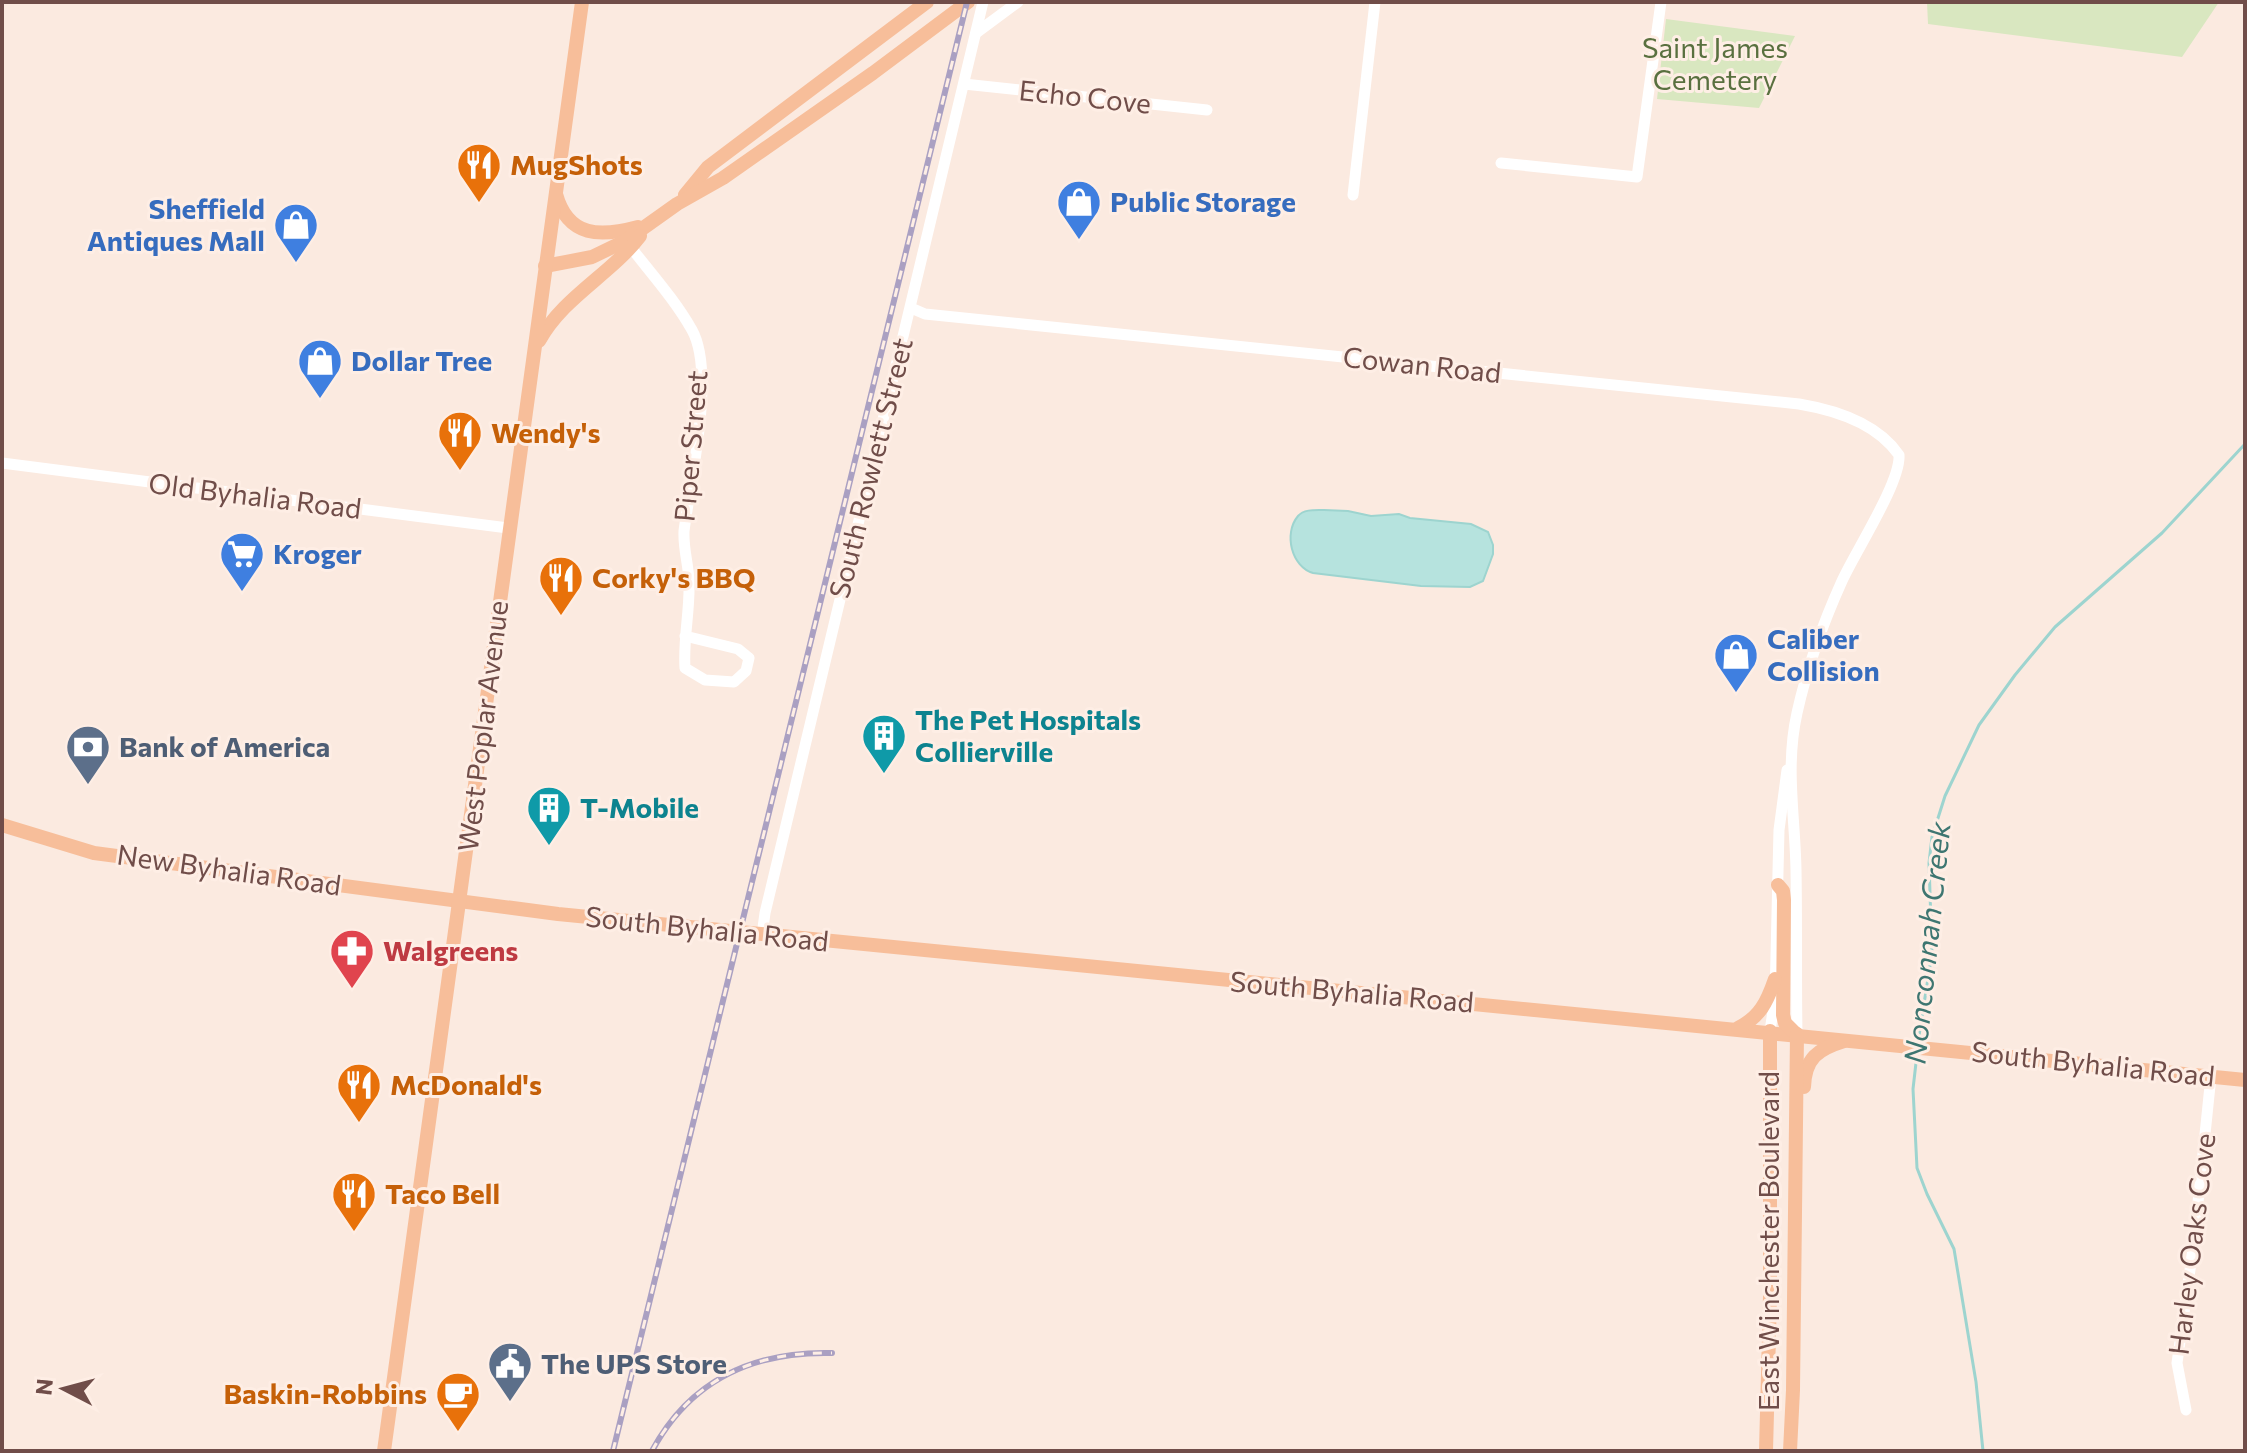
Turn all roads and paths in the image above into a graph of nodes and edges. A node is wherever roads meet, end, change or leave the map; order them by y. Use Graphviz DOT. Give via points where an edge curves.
graph roads {
  1 [pos="582,2"];
  2 [pos="927,2"];
  3 [pos="968,2"];
  4 [pos="983,2"];
  5 [pos="1018,2"];
  6 [pos="1375,2"];
  7 [pos="1661,2"];
  8 [pos="976,33"];
  9 [pos="964,84"];
  10 [pos="1207,110"];
  11 [pos="1501,163"];
  12 [pos="556,190"];
  13 [pos="1353,195"];
  14 [pos="677,204"];
  15 [pos="625,240"];
  16 [pos="545,266"];
  17 [pos="911,308"];
  18 [pos="533,352"];
  19 [pos="2,463"];
  20 [pos="508,528"];
  21 [pos="685,636"];
  22 [pos="1789,766"];
  23 [pos="2,825"];
  24 [pos="1778,885"];
  25 [pos="460,902"];
  26 [pos="762,935"];
  27 [pos="1775,979"];
  28 [pos="1737,1028"];
  29 [pos="1770,1031"];
  30 [pos="1797,1034"];
  31 [pos="1850,1039"];
  32 [pos="2211,1076"];
  33 [pos="2245,1080"];
  34 [pos="1796,1214"];
  35 [pos="1770,1296"];
  36 [pos="1795,1306"];
  37 [pos="2186,1410"];
  38 [pos="384,1451"];
  39 [pos="1766,1451"];
  40 [pos="1790,1451"];
  1 -- 12 [label="main road, West Poplar Avenue"];
  2 -- 14 [label="main road" via="708,167"];
  3 -- 14 [label="main road" via="723,178"];
  4 -- 8 [label="street, South Rowlett Street"];
  5 -- 8 [label="street"];
  6 -- 13 [label="street"];
  7 -- 11 [label="street" via="1637,177"];
  8 -- 9 [label="street, South Rowlett Street"];
  9 -- 10 [label="street, Echo Cove"];
  9 -- 17 [label="street, South Rowlett Street"];
  12 -- 15 [label="main road" via="559,205 577,226"];
  12 -- 16 [label="main road, West Poplar Avenue"];
  14 -- 15 [label="main road"];
  15 -- 16 [label="main road" via="592,257"];
  15 -- 18 [label="main road" via="615,264 561,310"];
  15 -- 21 [label="street, Piper Street" via="693,333 702,369 684,531 690,581"];
  16 -- 18 [label="main road, West Poplar Avenue"];
  17 -- 22 [label="street, Cowan Road" via="925,314 1818,407 1851,418 1899,455 1897,475 1829,609 1797,711"];
  17 -- 26 [label="street, South Rowlett Street"];
  18 -- 20 [label="main road, West Poplar Avenue"];
  19 -- 20 [label="street, Old Byhalia Road"];
  20 -- 25 [label="main road, West Poplar Avenue"];
  21 -- 21 [label="street, Piper Street" via="738,649 749,658 746,671 734,682 705,680 685,668"];
  22 -- 24 [label="street" via="1781,798"];
  22 -- 30 [label="street" via="1796,857"];
  23 -- 25 [label="main road, New Byhalia Road" via="94,853"];
  24 -- 27 [label="street"];
  24 -- 30 [label="main road" via="1784,900 1783,1015"];
  25 -- 26 [label="main road, South Byhalia Road"];
  25 -- 38 [label="main road, West Poplar Avenue"];
  26 -- 28 [label="main road, South Byhalia Road"];
  27 -- 28 [label="main road" via="1764,1008"];
  27 -- 29 [label="street"];
  28 -- 29 [label="main road, South Byhalia Road"];
  29 -- 30 [label="main road, South Byhalia Road"];
  29 -- 34 [label="main road" via="1782,1037 1788,1049 1788,1159"];
  29 -- 35 [label="main road, East Winchester Boulevard"];
  30 -- 31 [label="main road, South Byhalia Road"];
  30 -- 34 [label="main road, East Winchester Boulevard"];
  31 -- 32 [label="main road, South Byhalia Road"];
  31 -- 34 [label="main road" via="1824,1047 1804,1076"];
  32 -- 33 [label="main road, South Byhalia Road"];
  32 -- 37 [label="street, Harley Oaks Cove" via="2177,1363"];
  34 -- 36 [label="main road, East Winchester Boulevard"];
  35 -- 36 [label="main road"];
  35 -- 39 [label="main road, East Winchester Boulevard"];
  36 -- 40 [label="main road, East Winchester Boulevard"];
}
